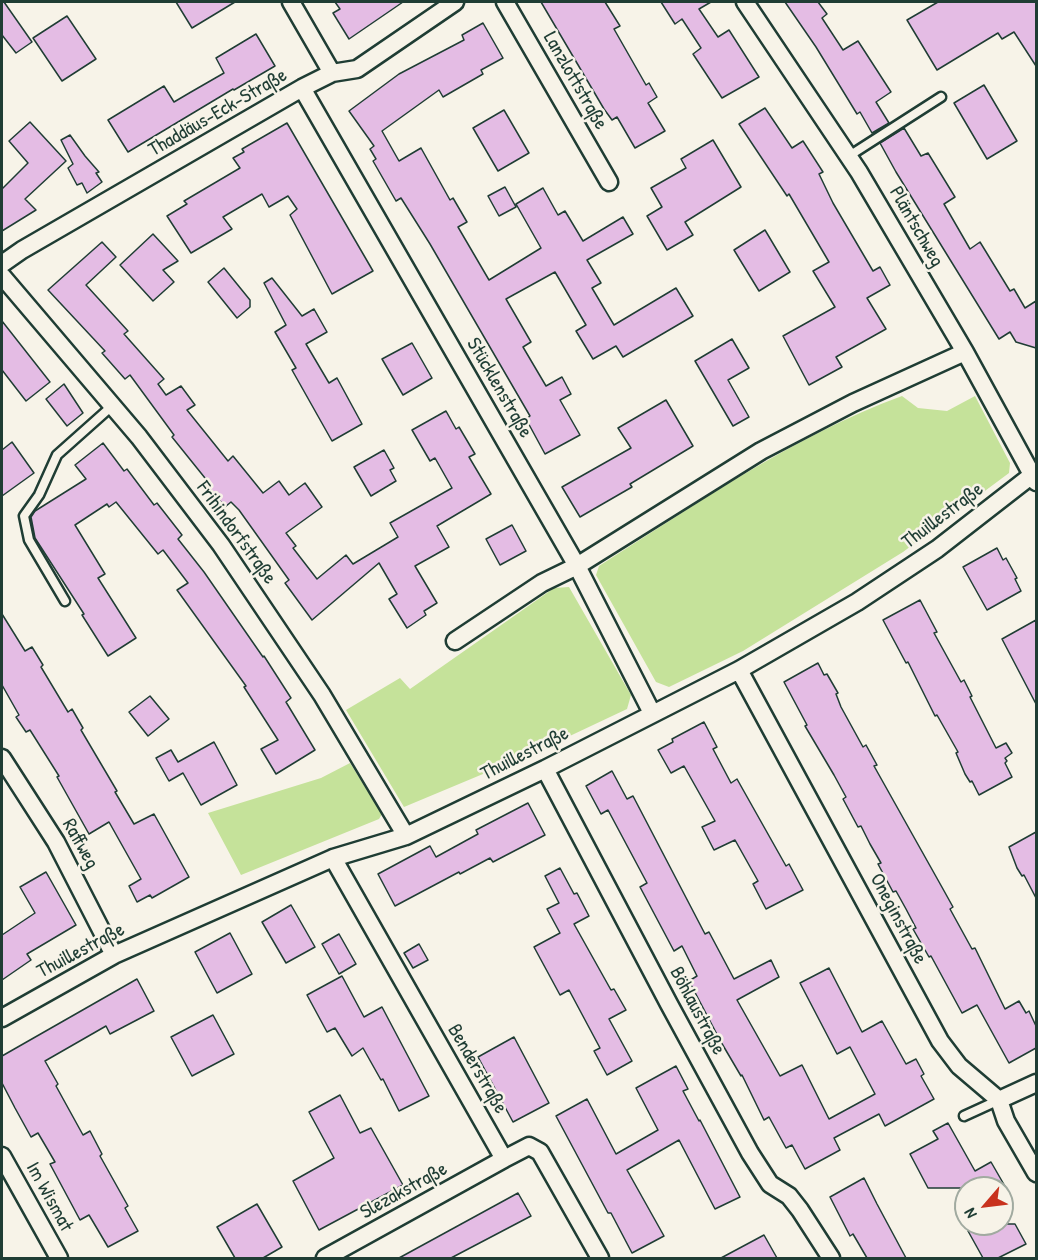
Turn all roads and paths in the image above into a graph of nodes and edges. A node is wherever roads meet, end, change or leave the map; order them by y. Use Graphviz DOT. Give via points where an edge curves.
graph roads {
  1 [pos="291,2"];
  2 [pos="455,2"];
  3 [pos="505,2"];
  4 [pos="745,2"];
  5 [pos="332,73"];
  6 [pos="302,88"];
  7 [pos="941,97"];
  8 [pos="849,156"];
  9 [pos="609,182"];
  10 [pos="2,264"];
  11 [pos="2,276"];
  12 [pos="965,352"];
  13 [pos="112,406"];
  14 [pos="1035,477"];
  15 [pos="578,566"];
  16 [pos="65,601"];
  17 [pos="455,641"];
  18 [pos="738,670"];
  19 [pos="652,713"];
  20 [pos="2,758"];
  21 [pos="545,768"];
  22 [pos="406,836"];
  23 [pos="333,858"];
  24 [pos="114,955"];
  25 [pos="2,1018"];
  26 [pos="1036,1083"];
  27 [pos="999,1100"];
  28 [pos="964,1116"];
  29 [pos="2,1156"];
  30 [pos="504,1159"];
  31 [pos="1036,1173"];
  32 [pos="59,1258"];
  33 [pos="325,1258"];
  34 [pos="600,1258"];
  35 [pos="831,1258"];
  1 -- 5 [label="street"];
  2 -- 5 [label="street, Thaddäus-Eck-Straße" via="357,69"];
  3 -- 9 [label="street, Lanzlottstraße"];
  4 -- 8 [label="street, Pläntschweg"];
  5 -- 6 [label="street, Thaddäus-Eck-Straße"];
  6 -- 10 [label="street, Thaddäus-Eck-Straße"];
  6 -- 15 [label="street, Stücklenstraße"];
  7 -- 8 [label="lane"];
  8 -- 12 [label="street, Pläntschweg"];
  11 -- 13 [label="street, Frihindorfstraße"];
  12 -- 14 [label="street, Pläntschweg"];
  12 -- 15 [label="street" via="853,403 761,451"];
  13 -- 16 [label="lane" via="57,455 39,495 24,516 29,540"];
  13 -- 22 [label="street, Frihindorfstraße" via="140,437 234,564 322,695"];
  14 -- 18 [label="street, Thuillestraße" via="857,602"];
  15 -- 17 [label="street" via="542,584"];
  15 -- 19 [label="street, Stücklenstraße"];
  18 -- 19 [label="street, Thuillestraße"];
  18 -- 27 [label="street, Oneginstraße" via="940,1041 959,1066"];
  19 -- 21 [label="street, Thuillestraße"];
  20 -- 24 [label="street, Raffweg" via="56,842"];
  21 -- 22 [label="street, Thuillestraße"];
  21 -- 35 [label="street, Böhlaustraße" via="750,1154 771,1184 800,1209"];
  22 -- 23 [label="street, Thuillestraße"];
  23 -- 24 [label="street, Thuillestraße"];
  23 -- 30 [label="street, Benderstraße"];
  24 -- 25 [label="street, Thuillestraße"];
  26 -- 27 [label="street"];
  27 -- 28 [label="lane"];
  27 -- 31 [label="street, Oneginstraße" via="1006,1121"];
  29 -- 32 [label="street, Im Wismat"];
  30 -- 33 [label="street, Slezakstraße"];
  30 -- 34 [label="street" via="529,1146 540,1152"];
}
